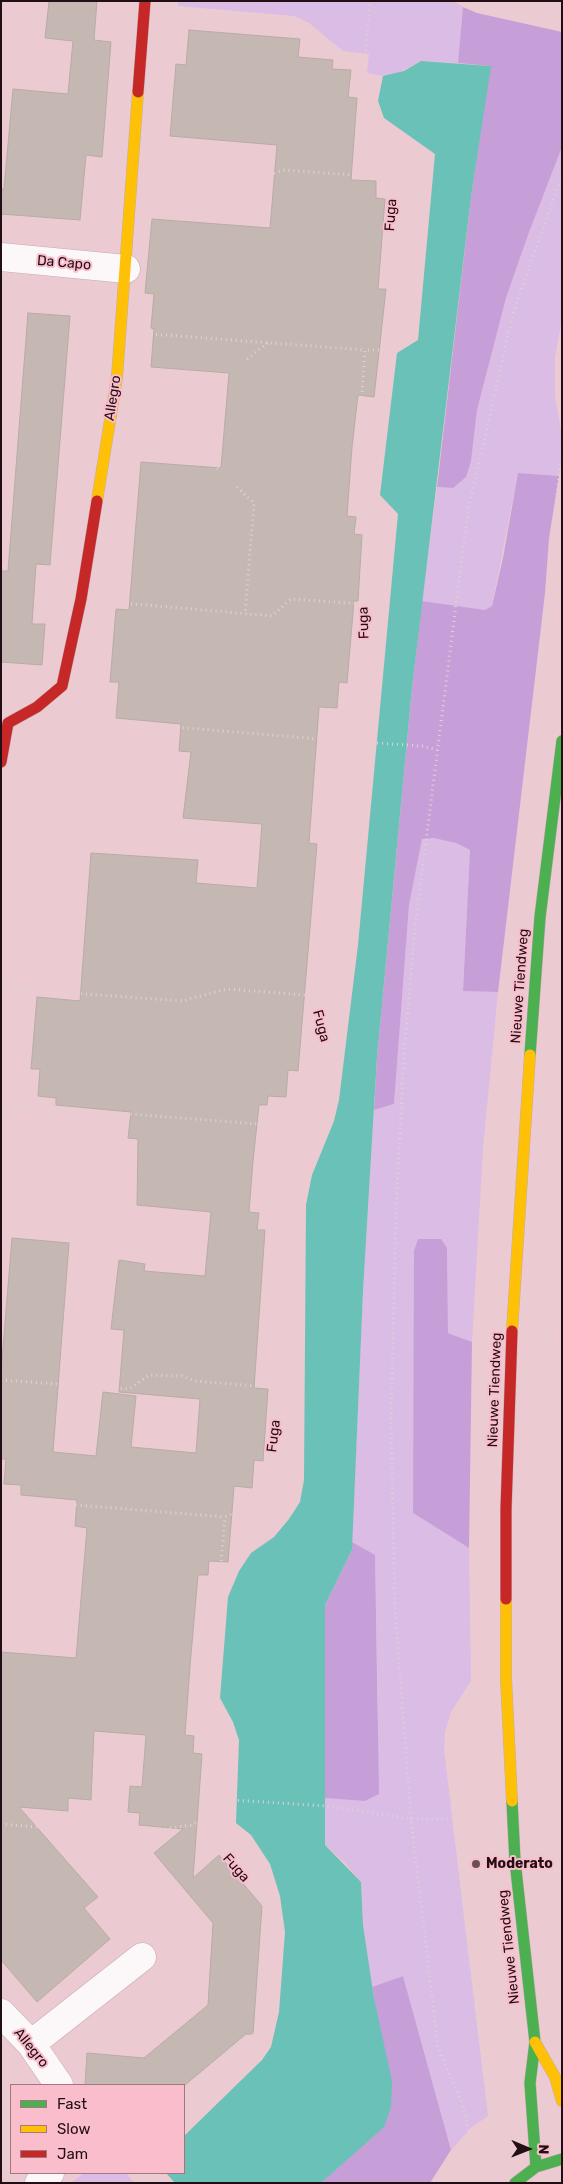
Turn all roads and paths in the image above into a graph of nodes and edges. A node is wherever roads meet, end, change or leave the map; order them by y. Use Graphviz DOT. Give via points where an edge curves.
graph roads {
  1 [pos="370,1"];
  2 [pos="462,1"];
  3 [pos="501,1"];
  4 [pos="548,1"];
  5 [pos="145,3"];
  6 [pos="549,12"];
  7 [pos="562,14"];
  8 [pos="552,24"];
  9 [pos="562,30"];
  10 [pos="365,60"];
  11 [pos="378,155"];
  12 [pos="562,176"];
  13 [pos="241,184"];
  14 [pos="1,257"];
  15 [pos="126,269"];
  16 [pos="121,332"];
  17 [pos="269,342"];
  18 [pos="365,350"];
  19 [pos="247,359"];
  20 [pos="229,373"];
  21 [pos="215,384"];
  22 [pos="210,461"];
  23 [pos="220,471"];
  24 [pos="237,487"];
  25 [pos="81,599"];
  26 [pos="363,604"];
  27 [pos="245,614"];
  28 [pos="88,720"];
  29 [pos="5,722"];
  30 [pos="333,740"];
  31 [pos="562,741"];
  32 [pos="437,750"];
  33 [pos="1,762"];
  34 [pos="1,988"];
  35 [pos="316,996"];
  36 [pos="1,1104"];
  37 [pos="296,1127"];
  38 [pos="547,1312"];
  39 [pos="544,1372"];
  40 [pos="1,1380"];
  41 [pos="279,1388"];
  42 [pos="1,1499"];
  43 [pos="225,1517"];
  44 [pos="562,1519"];
  45 [pos="562,1586"];
  46 [pos="540,1658"];
  47 [pos="540,1697"];
  48 [pos="214,1813"];
  49 [pos="411,1819"];
  50 [pos="454,1819"];
  51 [pos="1,1824"];
  52 [pos="546,1842"];
  53 [pos="562,1897"];
  54 [pos="142,1957"];
  55 [pos="1,2013"];
  56 [pos="535,2042"];
  57 [pos="32,2044"];
  58 [pos="58,2084"];
  59 [pos="185,2092"];
  60 [pos="562,2101"];
  61 [pos="475,2155"];
  62 [pos="562,2159"];
  63 [pos="536,2167"];
  64 [pos="49,2174"];
  65 [pos="38,2183"];
  66 [pos="515,2183"];
  1 -- 10 [label="path, Fuga"];
  2 -- 8 [label="path" via="473,7"];
  3 -- 6 [label="path"];
  4 -- 6 [label="path"];
  5 -- 10 [label="path" via="296,18 342,57"];
  5 -- 15 [label="street, Allegro"];
  6 -- 7 [label="path"];
  6 -- 8 [label="path"];
  8 -- 9 [label="path"];
  10 -- 11 [label="path, Fuga" via="358,132"];
  11 -- 13 [label="path" via="354,175 283,170"];
  11 -- 18 [label="path, Fuga" via="393,173 387,270 400,285 395,350"];
  12 -- 32 [label="path" via="514,310 468,510"];
  14 -- 15 [label="street, Da Capo"];
  15 -- 16 [label="street, Allegro"];
  16 -- 17 [label="path"];
  16 -- 25 [label="street, Allegro" via="117,377"];
  17 -- 18 [label="path"];
  17 -- 19 [label="path"];
  18 -- 26 [label="path, Fuga" via="354,508 368,524"];
  20 -- 21 [label="path"];
  22 -- 23 [label="path"];
  24 -- 27 [label="path" via="254,502"];
  25 -- 27 [label="path"];
  25 -- 29 [label="street, Allegro" via="62,686 36,707"];
  26 -- 27 [label="path" via="292,599 272,616"];
  26 -- 30 [label="path, Fuga" via="367,703"];
  28 -- 30 [label="path"];
  29 -- 33 [label="street, Allegro"];
  30 -- 32 [label="path" via="422,746"];
  30 -- 35 [label="path, Fuga" via="330,799 350,828 333,988"];
  31 -- 56 [label="street, Nieuwe Tiendweg" via="540,917 512,1332 506,1509 506,1678 515,1862"];
  32 -- 49 [label="path" via="413,948 396,1211 391,1421 395,1608"];
  34 -- 35 [label="path" via="182,1000 227,989"];
  35 -- 37 [label="path, Fuga" via="314,1010 328,1042 322,1081"];
  36 -- 37 [label="path"];
  37 -- 41 [label="path, Fuga"];
  38 -- 39 [label="path"];
  40 -- 41 [label="path" via="130,1389 149,1375"];
  41 -- 43 [label="path, Fuga" via="266,1499"];
  42 -- 43 [label="path"];
  43 -- 48 [label="path, Fuga" via="221,1563 200,1588 191,1710 195,1730 206,1752 203,1797"];
  44 -- 45 [label="path"];
  46 -- 47 [label="path"];
  48 -- 49 [label="path" via="232,1800 327,1806"];
  48 -- 51 [label="path" via="191,1825 140,1833"];
  48 -- 59 [label="path, Fuga" via="217,1846 268,1905 258,2030"];
  49 -- 50 [label="path"];
  49 -- 61 [label="path" via="438,2047 462,2103"];
  52 -- 53 [label="path"];
  54 -- 57 [label="street"];
  55 -- 57 [label="street, Allegro"];
  56 -- 60 [label="street, Nieuwe Tiendweg" via="555,2077"];
  56 -- 63 [label="street, Nieuwe Tiendweg" via="530,2083"];
  57 -- 58 [label="street, Allegro"];
  62 -- 63 [label="street"];
  63 -- 66 [label="street"];
  64 -- 65 [label="street"];
}
